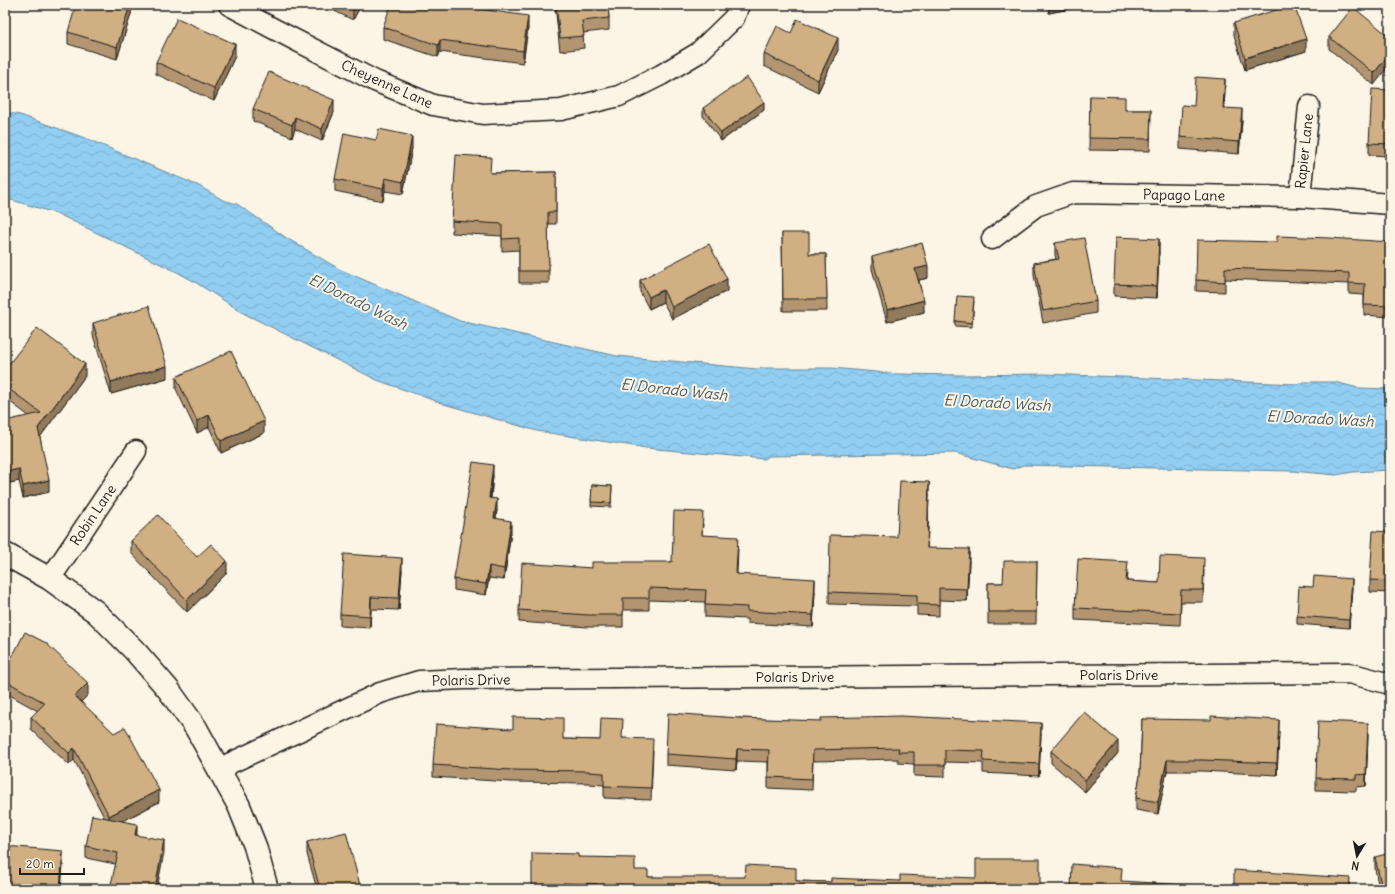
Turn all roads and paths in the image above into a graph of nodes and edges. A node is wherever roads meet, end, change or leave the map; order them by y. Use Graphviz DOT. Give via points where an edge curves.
graph roads {
  1 [pos="229,5"];
  2 [pos="739,5"];
  3 [pos="1309,106"];
  4 [pos="1300,197"];
  5 [pos="1390,204"];
  6 [pos="992,239"];
  7 [pos="136,451"];
  8 [pos="5,554"];
  9 [pos="50,579"];
  10 [pos="1390,684"];
  11 [pos="218,769"];
  12 [pos="267,889"];
  1 -- 2 [label="street, Cheyenne Lane" via="375,81 432,105 483,114 562,110 619,96 662,75 698,53 734,18"];
  3 -- 4 [label="street, Rapier Lane"];
  4 -- 5 [label="street, Papago Lane"];
  4 -- 6 [label="street, Papago Lane" via="1073,193 1036,206"];
  7 -- 9 [label="street, Robin Lane"];
  8 -- 9 [label="main road"];
  9 -- 11 [label="main road" via="96,612 135,651 168,689 196,728"];
  10 -- 11 [label="street, Polaris Drive" via="1350,673 419,681 380,693"];
  11 -- 12 [label="main road" via="242,813 255,846"];
}
